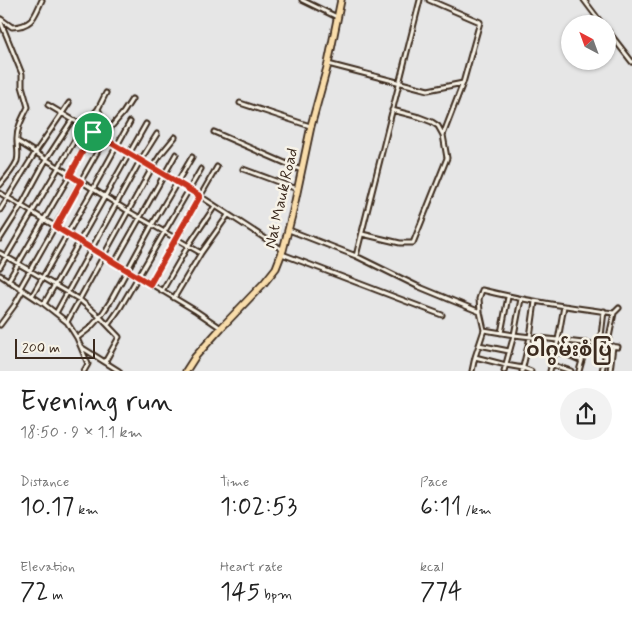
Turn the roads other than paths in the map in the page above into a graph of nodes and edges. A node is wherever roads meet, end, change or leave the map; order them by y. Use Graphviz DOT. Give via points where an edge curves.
graph roads {
  1 [pos="42,0"];
  2 [pos="302,0"];
  3 [pos="342,0"];
  4 [pos="420,0"];
  5 [pos="429,0"];
  6 [pos="584,0"];
  7 [pos="595,15"];
  8 [pos="338,18"];
  9 [pos="0,20"];
  10 [pos="616,41"];
  11 [pos="632,62"];
  12 [pos="328,64"];
  13 [pos="399,82"];
  14 [pos="464,83"];
  15 [pos="106,93"];
  16 [pos="132,99"];
  17 [pos="69,103"];
  18 [pos="240,103"];
  19 [pos="48,106"];
  20 [pos="98,109"];
  21 [pos="392,110"];
  22 [pos="61,113"];
  23 [pos="72,120"];
  24 [pos="130,122"];
  25 [pos="146,124"];
  26 [pos="83,126"];
  27 [pos="311,126"];
  28 [pos="93,132"];
  29 [pos="214,132"];
  30 [pos="157,134"];
  31 [pos="443,135"];
  32 [pos="175,137"];
  33 [pos="104,139"];
  34 [pos="17,141"];
  35 [pos="116,146"];
  36 [pos="35,153"];
  37 [pos="129,154"];
  38 [pos="176,154"];
  39 [pos="192,156"];
  40 [pos="46,160"];
  41 [pos="140,160"];
  42 [pos="217,167"];
  43 [pos="59,168"];
  44 [pos="152,168"];
  45 [pos="244,169"];
  46 [pos="201,170"];
  47 [pos="302,170"];
  48 [pos="70,175"];
  49 [pos="164,175"];
  50 [pos="81,182"];
  51 [pos="177,183"];
  52 [pos="0,185"];
  53 [pos="93,189"];
  54 [pos="297,189"];
  55 [pos="189,190"];
  56 [pos="0,193"];
  57 [pos="200,196"];
  58 [pos="105,197"];
  59 [pos="8,198"];
  60 [pos="116,204"];
  61 [pos="21,206"];
  62 [pos="215,206"];
  63 [pos="0,210"];
  64 [pos="128,211"];
  65 [pos="32,212"];
  66 [pos="228,215"];
  67 [pos="140,218"];
  68 [pos="43,219"];
  69 [pos="152,225"];
  70 [pos="56,227"];
  71 [pos="288,230"];
  72 [pos="164,232"];
  73 [pos="68,234"];
  74 [pos="362,234"];
  75 [pos="0,239"];
  76 [pos="176,239"];
  77 [pos="80,241"];
  78 [pos="188,246"];
  79 [pos="92,248"];
  80 [pos="282,252"];
  81 [pos="0,253"];
  82 [pos="201,253"];
  83 [pos="6,256"];
  84 [pos="103,256"];
  85 [pos="356,256"];
  86 [pos="115,262"];
  87 [pos="18,263"];
  88 [pos="0,267"];
  89 [pos="31,270"];
  90 [pos="127,270"];
  91 [pos="0,275"];
  92 [pos="42,277"];
  93 [pos="138,277"];
  94 [pos="8,281"];
  95 [pos="150,284"];
  96 [pos="55,285"];
  97 [pos="22,289"];
  98 [pos="162,291"];
  99 [pos="66,292"];
  100 [pos="32,296"];
  101 [pos="508,296"];
  102 [pos="174,298"];
  103 [pos="521,299"];
  104 [pos="80,300"];
  105 [pos="535,302"];
  106 [pos="44,304"];
  107 [pos="564,306"];
  108 [pos="619,308"];
  109 [pos="604,311"];
  110 [pos="480,312"];
  111 [pos="56,313"];
  112 [pos="614,313"];
  113 [pos="442,315"];
  114 [pos="100,317"];
  115 [pos="67,322"];
  116 [pos="0,325"];
  117 [pos="108,325"];
  118 [pos="221,328"];
  119 [pos="484,330"];
  120 [pos="501,333"];
  121 [pos="514,335"];
  122 [pos="530,336"];
  123 [pos="77,338"];
  124 [pos="558,340"];
  125 [pos="586,343"];
  126 [pos="600,344"];
  127 [pos="479,345"];
  128 [pos="80,346"];
  129 [pos="608,346"];
  130 [pos="613,346"];
  131 [pos="618,347"];
  132 [pos="509,351"];
  133 [pos="556,352"];
  134 [pos="475,356"];
  135 [pos="582,361"];
  136 [pos="105,362"];
  137 [pos="506,365"];
  138 [pos="553,365"];
  139 [pos="522,369"];
  140 [pos="84,371"];
  141 [pos="119,371"];
  142 [pos="186,371"];
  143 [pos="473,371"];
  144 [pos="504,371"];
  145 [pos="531,371"];
  146 [pos="550,371"];
  147 [pos="571,371"];
  148 [pos="579,371"];
  149 [pos="602,371"];
  150 [pos="610,371"];
  1 -- 9 [label="street" via="32,20 23,27 12,27"];
  2 -- 8 [label="street"];
  3 -- 8 [label="highway, Nat Mauk Road"];
  4 -- 13 [label="street"];
  5 -- 14 [label="street" via="480,22"];
  6 -- 7 [label="street"];
  8 -- 12 [label="highway, Nat Mauk Road"];
  9 -- 34 [label="street" via="22,74 28,107"];
  10 -- 11 [label="street"];
  12 -- 13 [label="street"];
  12 -- 27 [label="highway, Nat Mauk Road"];
  13 -- 14 [label="street" via="428,90"];
  13 -- 21 [label="street"];
  14 -- 31 [label="street"];
  15 -- 20 [label="street"];
  16 -- 33 [label="street"];
  17 -- 22 [label="street"];
  18 -- 27 [label="street"];
  19 -- 22 [label="street"];
  20 -- 26 [label="street"];
  20 -- 28 [label="street" via="100,113"];
  21 -- 31 [label="street" via="432,122"];
  21 -- 74 [label="street"];
  22 -- 23 [label="street"];
  22 -- 36 [label="street"];
  23 -- 26 [label="street"];
  23 -- 40 [label="street"];
  24 -- 35 [label="street"];
  25 -- 37 [label="street"];
  26 -- 28 [label="street"];
  26 -- 43 [label="street"];
  27 -- 47 [label="highway, Nat Mauk Road"];
  28 -- 33 [label="street"];
  28 -- 48 [label="street"];
  29 -- 47 [label="street"];
  30 -- 41 [label="street"];
  31 -- 74 [label="street" via="447,158 413,243"];
  32 -- 44 [label="street"];
  33 -- 35 [label="street"];
  33 -- 50 [label="street"];
  34 -- 36 [label="street"];
  34 -- 52 [label="street" via="16,162"];
  35 -- 37 [label="street"];
  35 -- 53 [label="street"];
  36 -- 40 [label="street"];
  36 -- 59 [label="street"];
  37 -- 41 [label="street"];
  37 -- 58 [label="street"];
  38 -- 49 [label="street"];
  39 -- 51 [label="street"];
  40 -- 43 [label="street"];
  40 -- 61 [label="street"];
  41 -- 44 [label="street"];
  41 -- 60 [label="street"];
  42 -- 57 [label="street"];
  43 -- 48 [label="street"];
  43 -- 65 [label="street"];
  44 -- 49 [label="street"];
  44 -- 64 [label="street"];
  45 -- 54 [label="street"];
  46 -- 55 [label="street"];
  47 -- 54 [label="highway, Nat Mauk Road"];
  48 -- 50 [label="street"];
  48 -- 68 [label="street"];
  49 -- 51 [label="street"];
  49 -- 67 [label="street"];
  50 -- 53 [label="street"];
  50 -- 70 [label="street"];
  51 -- 55 [label="street"];
  51 -- 69 [label="street"];
  53 -- 58 [label="street"];
  53 -- 73 [label="street"];
  54 -- 71 [label="highway, Nat Mauk Road"];
  55 -- 57 [label="street"];
  55 -- 72 [label="street"];
  56 -- 59 [label="street"];
  57 -- 62 [label="street"];
  57 -- 76 [label="street"];
  58 -- 60 [label="street"];
  58 -- 77 [label="street"];
  59 -- 61 [label="street"];
  59 -- 63 [label="street"];
  60 -- 64 [label="street"];
  60 -- 79 [label="street"];
  61 -- 65 [label="street"];
  61 -- 75 [label="street"];
  62 -- 66 [label="street"];
  62 -- 78 [label="street"];
  64 -- 67 [label="street"];
  64 -- 84 [label="street"];
  65 -- 68 [label="street"];
  65 -- 83 [label="street"];
  66 -- 80 [label="street"];
  66 -- 82 [label="street"];
  67 -- 69 [label="street"];
  67 -- 86 [label="street"];
  68 -- 70 [label="street"];
  68 -- 87 [label="street"];
  69 -- 72 [label="street"];
  69 -- 90 [label="street"];
  70 -- 73 [label="street"];
  70 -- 89 [label="street"];
  71 -- 80 [label="highway, Nat Mauk Road"];
  71 -- 85 [label="street"];
  72 -- 76 [label="street"];
  72 -- 93 [label="street"];
  73 -- 77 [label="street"];
  73 -- 92 [label="street"];
  74 -- 85 [label="street"];
  76 -- 78 [label="street"];
  76 -- 95 [label="street"];
  77 -- 79 [label="street"];
  77 -- 96 [label="street"];
  78 -- 82 [label="street"];
  78 -- 98 [label="street"];
  79 -- 84 [label="street"];
  79 -- 99 [label="street"];
  80 -- 113 [label="street"];
  80 -- 118 [label="highway, Nat Mauk Road" via="276,268 264,283"];
  81 -- 83 [label="street"];
  82 -- 102 [label="street"];
  83 -- 87 [label="street"];
  83 -- 88 [label="street"];
  84 -- 86 [label="street"];
  84 -- 104 [label="street"];
  85 -- 110 [label="street"];
  86 -- 90 [label="street"];
  87 -- 89 [label="street"];
  87 -- 94 [label="street"];
  89 -- 92 [label="street"];
  89 -- 97 [label="street"];
  90 -- 93 [label="street"];
  90 -- 114 [label="street"];
  91 -- 94 [label="street"];
  92 -- 96 [label="street"];
  92 -- 100 [label="street"];
  93 -- 95 [label="street"];
  93 -- 117 [label="street"];
  94 -- 97 [label="street"];
  95 -- 98 [label="street"];
  96 -- 99 [label="street"];
  96 -- 106 [label="street"];
  97 -- 100 [label="street"];
  97 -- 116 [label="street"];
  98 -- 102 [label="street"];
  99 -- 104 [label="street"];
  99 -- 111 [label="street"];
  100 -- 106 [label="street"];
  101 -- 103 [label="street"];
  101 -- 110 [label="street" via="482,290"];
  101 -- 120 [label="street"];
  102 -- 118 [label="street"];
  103 -- 105 [label="street"];
  103 -- 121 [label="street"];
  104 -- 114 [label="street"];
  104 -- 115 [label="street"];
  105 -- 107 [label="street"];
  105 -- 122 [label="street"];
  106 -- 111 [label="street"];
  107 -- 109 [label="street"];
  107 -- 124 [label="street"];
  108 -- 112 [label="street"];
  109 -- 112 [label="street"];
  109 -- 126 [label="street"];
  110 -- 119 [label="street"];
  111 -- 115 [label="street"];
  112 -- 129 [label="street"];
  114 -- 117 [label="street"];
  114 -- 123 [label="street"];
  115 -- 123 [label="street"];
  117 -- 136 [label="street" via="119,337"];
  118 -- 142 [label="highway, Nat Mauk Road"];
  119 -- 120 [label="street"];
  119 -- 127 [label="street"];
  120 -- 121 [label="street"];
  121 -- 122 [label="street"];
  121 -- 132 [label="street"];
  122 -- 124 [label="street"];
  122 -- 139 [label="street"];
  123 -- 128 [label="street"];
  124 -- 125 [label="street"];
  124 -- 133 [label="street"];
  125 -- 126 [label="street"];
  125 -- 135 [label="street"];
  126 -- 129 [label="street"];
  127 -- 132 [label="street"];
  127 -- 134 [label="street"];
  128 -- 136 [label="street"];
  128 -- 140 [label="street" via="88,364"];
  129 -- 130 [label="street"];
  129 -- 149 [label="street"];
  130 -- 131 [label="street"];
  130 -- 150 [label="street"];
  132 -- 137 [label="street"];
  133 -- 135 [label="street"];
  133 -- 138 [label="street"];
  134 -- 137 [label="street"];
  134 -- 143 [label="street"];
  135 -- 148 [label="street"];
  136 -- 141 [label="street"];
  137 -- 139 [label="street"];
  137 -- 144 [label="street"];
  138 -- 146 [label="street"];
  138 -- 147 [label="street"];
  139 -- 145 [label="street"];
}
